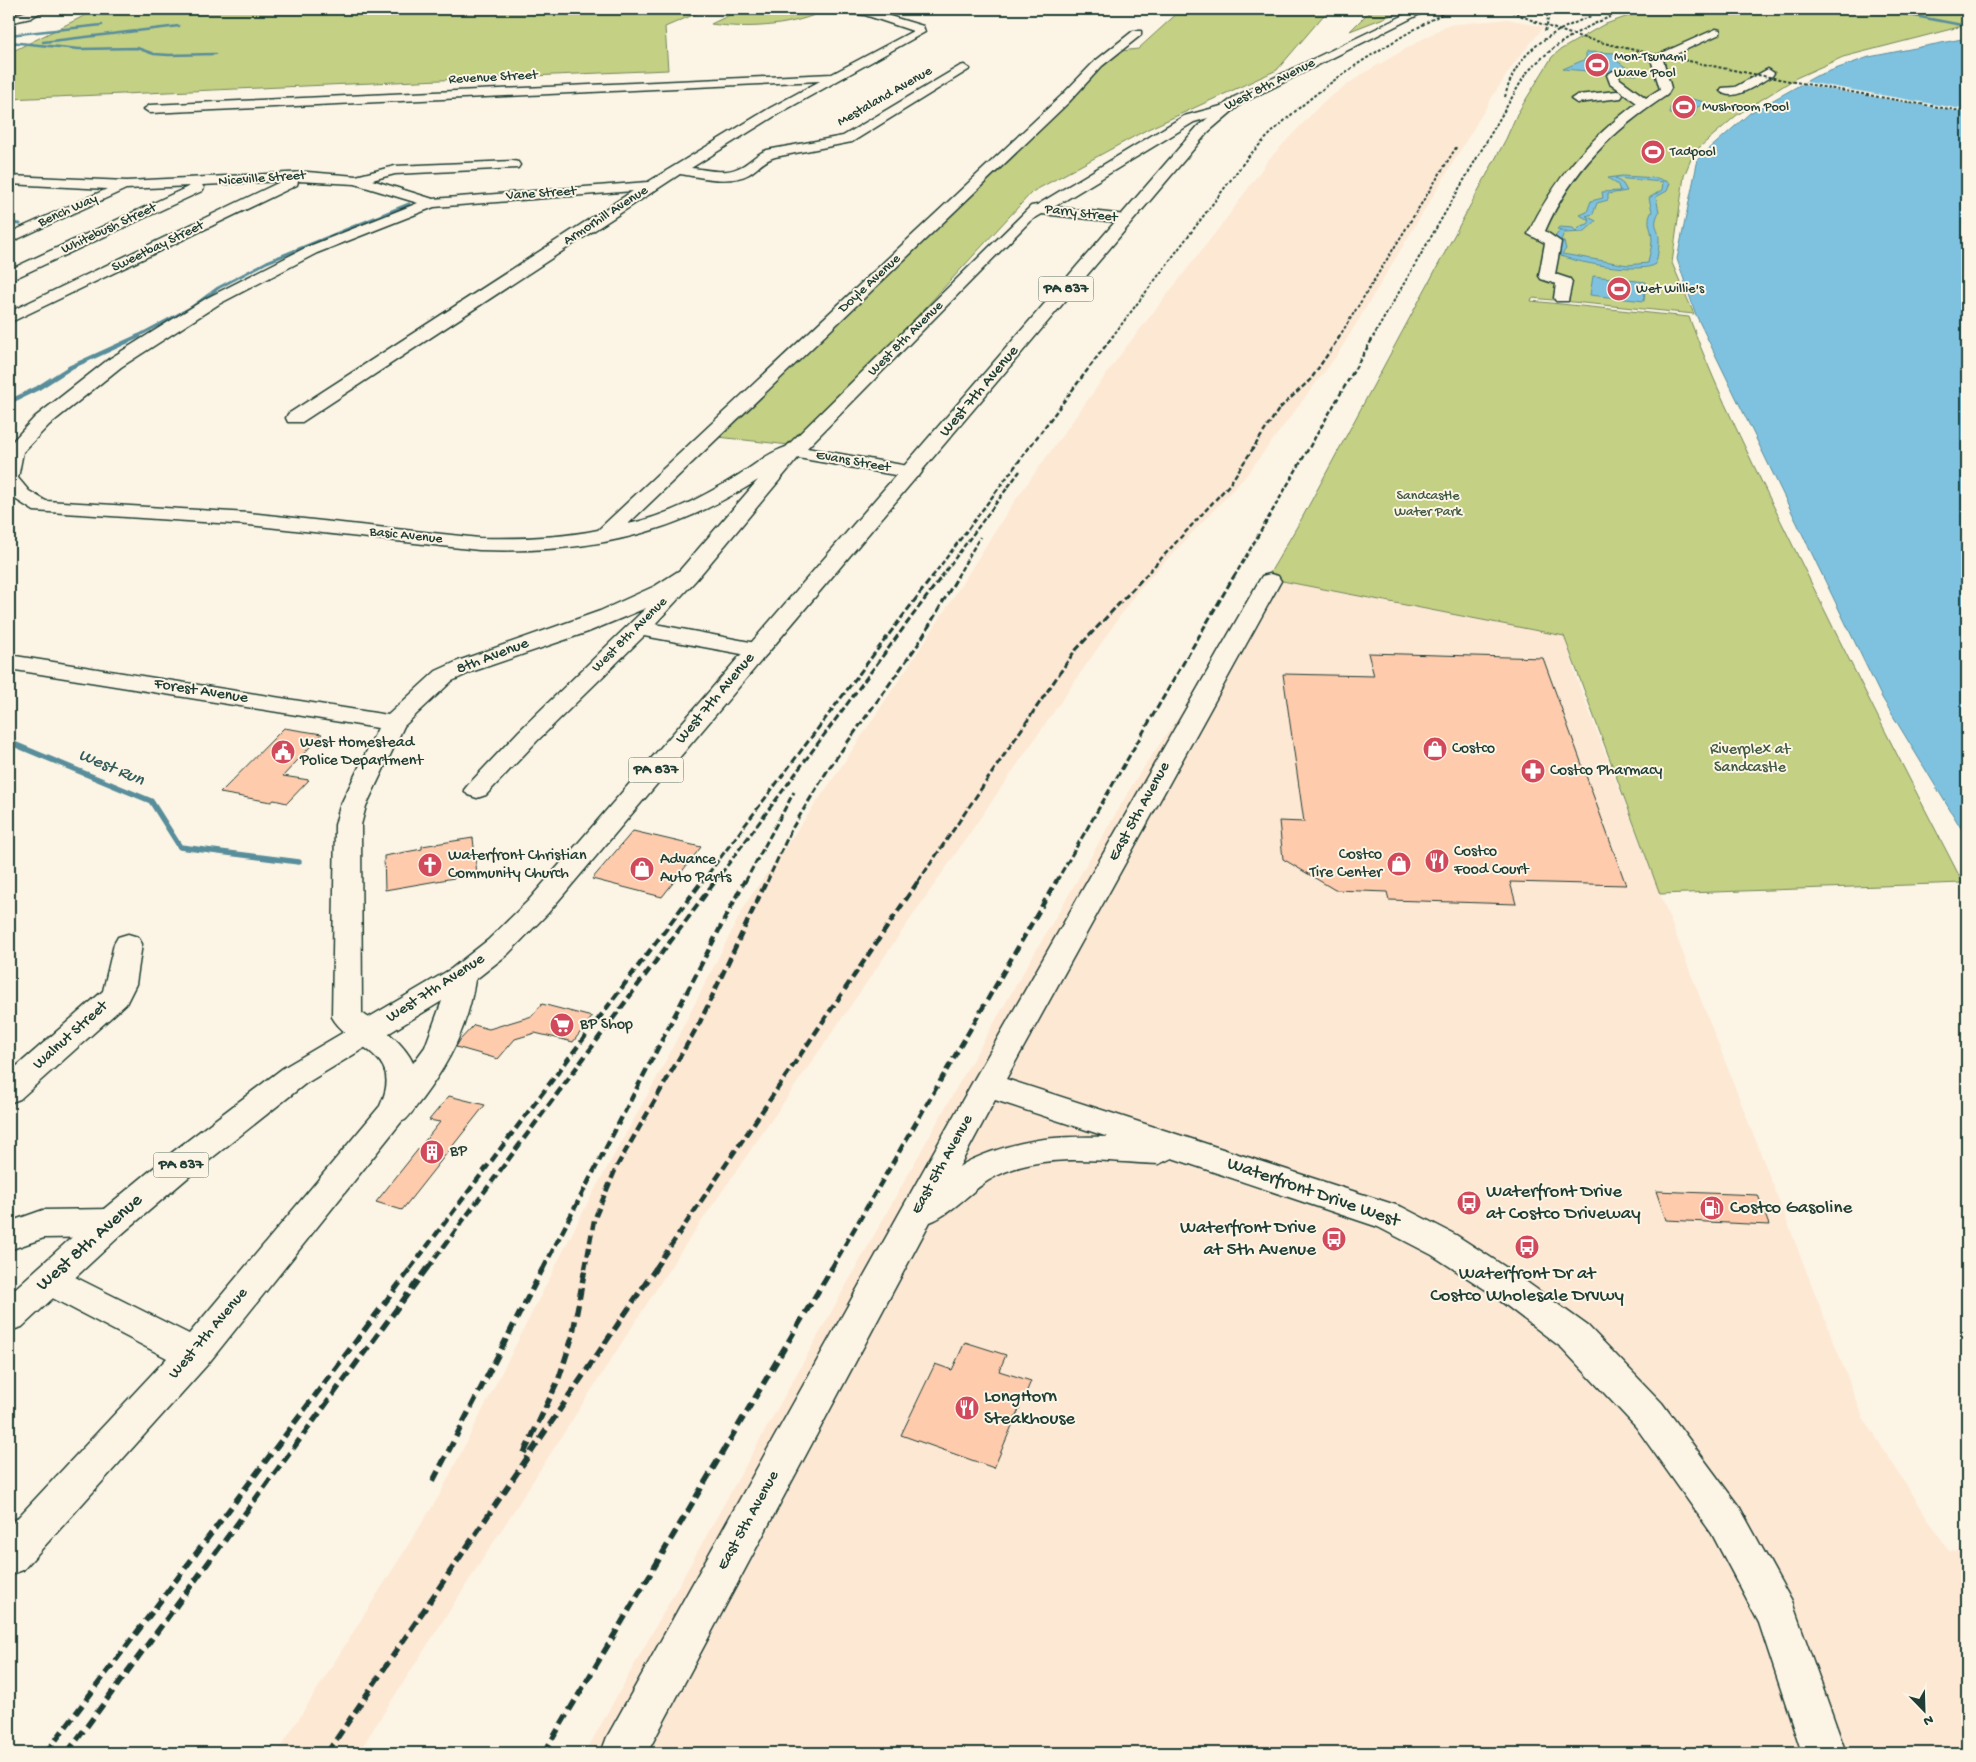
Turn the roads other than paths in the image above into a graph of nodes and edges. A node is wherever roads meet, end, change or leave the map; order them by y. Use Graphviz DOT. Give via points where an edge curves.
graph roads {
  1 [pos="41,9"];
  2 [pos="832,9"];
  3 [pos="1425,9"];
  4 [pos="866,10"];
  5 [pos="9,20"];
  6 [pos="1137,32"];
  7 [pos="1716,32"];
  8 [pos="964,69"];
  9 [pos="1768,73"];
  10 [pos="1613,75"];
  11 [pos="837,76"];
  12 [pos="1726,91"];
  13 [pos="1632,94"];
  14 [pos="1576,99"];
  15 [pos="1645,103"];
  16 [pos="150,109"];
  17 [pos="1224,109"];
  18 [pos="372,161"];
  19 [pos="513,165"];
  20 [pos="677,170"];
  21 [pos="307,176"];
  22 [pos="361,179"];
  23 [pos="9,180"];
  24 [pos="209,182"];
  25 [pos="127,185"];
  26 [pos="651,186"];
  27 [pos="432,203"];
  28 [pos="1036,209"];
  29 [pos="1126,220"];
  30 [pos="9,238"];
  31 [pos="9,276"];
  32 [pos="1562,298"];
  33 [pos="9,318"];
  34 [pos="296,418"];
  35 [pos="793,451"];
  36 [pos="912,472"];
  37 [pos="9,478"];
  38 [pos="604,536"];
  39 [pos="688,575"];
  40 [pos="1270,581"];
  41 [pos="639,628"];
  42 [pos="758,650"];
  43 [pos="9,662"];
  44 [pos="393,723"];
  45 [pos="478,790"];
  46 [pos="128,944"];
  47 [pos="461,976"];
  48 [pos="368,1032"];
  49 [pos="987,1085"];
  50 [pos="9,1091"];
  51 [pos="394,1111"];
  52 [pos="1194,1153"];
  53 [pos="916,1215"];
  54 [pos="111,1224"];
  55 [pos="9,1236"];
  56 [pos="49,1280"];
  57 [pos="9,1316"];
  58 [pos="194,1354"];
  59 [pos="9,1556"];
  60 [pos="623,1753"];
  61 [pos="1824,1753"];
  1 -- 5 [label="street"];
  2 -- 4 [label="street"];
  3 -- 17 [label="street, West 8th Avenue / PA 837" via="1255,90"];
  4 -- 11 [label="street, Armorhill Avenue" via="919,28 919,32"];
  6 -- 38 [label="street, Doyle Avenue" via="1098,64 1065,99"];
  7 -- 15 [label="street" via="1657,59 1664,87"];
  8 -- 20 [label="street, Mestaland Avenue" via="848,139 772,153 735,174 716,176"];
  9 -- 12 [label="street" via="1738,90"];
  10 -- 13 [label="street" via="1614,80"];
  11 -- 16 [label="street, Revenue Street"];
  11 -- 20 [label="street, Armorhill Avenue"];
  13 -- 14 [label="street"];
  13 -- 15 [label="street"];
  15 -- 32 [label="street" via="1619,121 1577,163 1543,217 1536,234 1544,235 1553,242 1547,276 1564,282"];
  17 -- 28 [label="street, West 8th Avenue" via="1189,119"];
  17 -- 29 [label="street, West 7th Avenue / PA 837" via="1185,149"];
  18 -- 22 [label="street"];
  19 -- 22 [label="street, Niceville Street" via="395,170"];
  20 -- 26 [label="street, Armorhill Avenue"];
  21 -- 22 [label="street, Niceville Street"];
  21 -- 24 [label="street, Niceville Street"];
  21 -- 33 [label="street, Sweetbay Street"];
  22 -- 27 [label="street"];
  23 -- 25 [label="street, Niceville Street"];
  24 -- 25 [label="street, Niceville Street"];
  24 -- 31 [label="street, Whitebush Street"];
  25 -- 30 [label="street, Bench Way"];
  26 -- 27 [label="street, Vane Street"];
  26 -- 34 [label="street, Armorhill Avenue"];
  27 -- 37 [label="street, Basic Avenue" via="312,250 263,274 212,301 115,363 42,421 14,452"];
  28 -- 29 [label="street, Parry Street"];
  28 -- 35 [label="street, West 8th Avenue"];
  29 -- 36 [label="street, West 7th Avenue / PA 837"];
  35 -- 36 [label="street, Evans Street"];
  35 -- 38 [label="street, Basic Avenue" via="774,458 748,478 699,505 650,526"];
  35 -- 39 [label="street, West 8th Avenue"];
  36 -- 42 [label="street, West 7th Avenue / PA 837"];
  37 -- 38 [label="street, Basic Avenue" via="22,495 41,507 249,519 479,544 575,541"];
  39 -- 41 [label="street, West 8th Avenue"];
  39 -- 44 [label="street, 8th Avenue" via="630,608 444,676"];
  40 -- 49 [label="street, East 5th Avenue"];
  41 -- 42 [label="street"];
  41 -- 45 [label="street, West 8th Avenue" via="528,736"];
  42 -- 47 [label="street, West 7th Avenue / PA 837" via="538,907 498,947"];
  43 -- 44 [label="street, Forest Avenue"];
  44 -- 48 [label="street, 8th Avenue" via="353,806 348,825 347,1017"];
  46 -- 50 [label="street, Walnut Street" via="115,997"];
  47 -- 48 [label="street, West 7th Avenue / PA 837"];
  47 -- 51 [label="street" via="457,1008 446,1038 420,1079"];
  48 -- 51 [label="street, West 7th Avenue" via="387,1047 400,1068 403,1088"];
  48 -- 54 [label="street, West 8th Avenue / PA 837" via="294,1076 186,1160"];
  49 -- 52 [label="street, Waterfront Drive West"];
  49 -- 53 [label="street, East 5th Avenue"];
  51 -- 58 [label="street, West 7th Avenue"];
  52 -- 53 [label="street" via="1059,1148 1022,1154 979,1170"];
  52 -- 61 [label="street, Waterfront Drive West" via="1390,1217 1483,1270 1575,1337 1649,1415 1726,1521 1777,1616"];
  53 -- 60 [label="street, East 5th Avenue"];
  54 -- 55 [label="street" via="43,1224"];
  54 -- 56 [label="street, West 8th Avenue / PA 837"];
  56 -- 57 [label="street, West 8th Avenue / PA 837"];
  56 -- 58 [label="street"];
  58 -- 59 [label="street, West 7th Avenue"];
}
